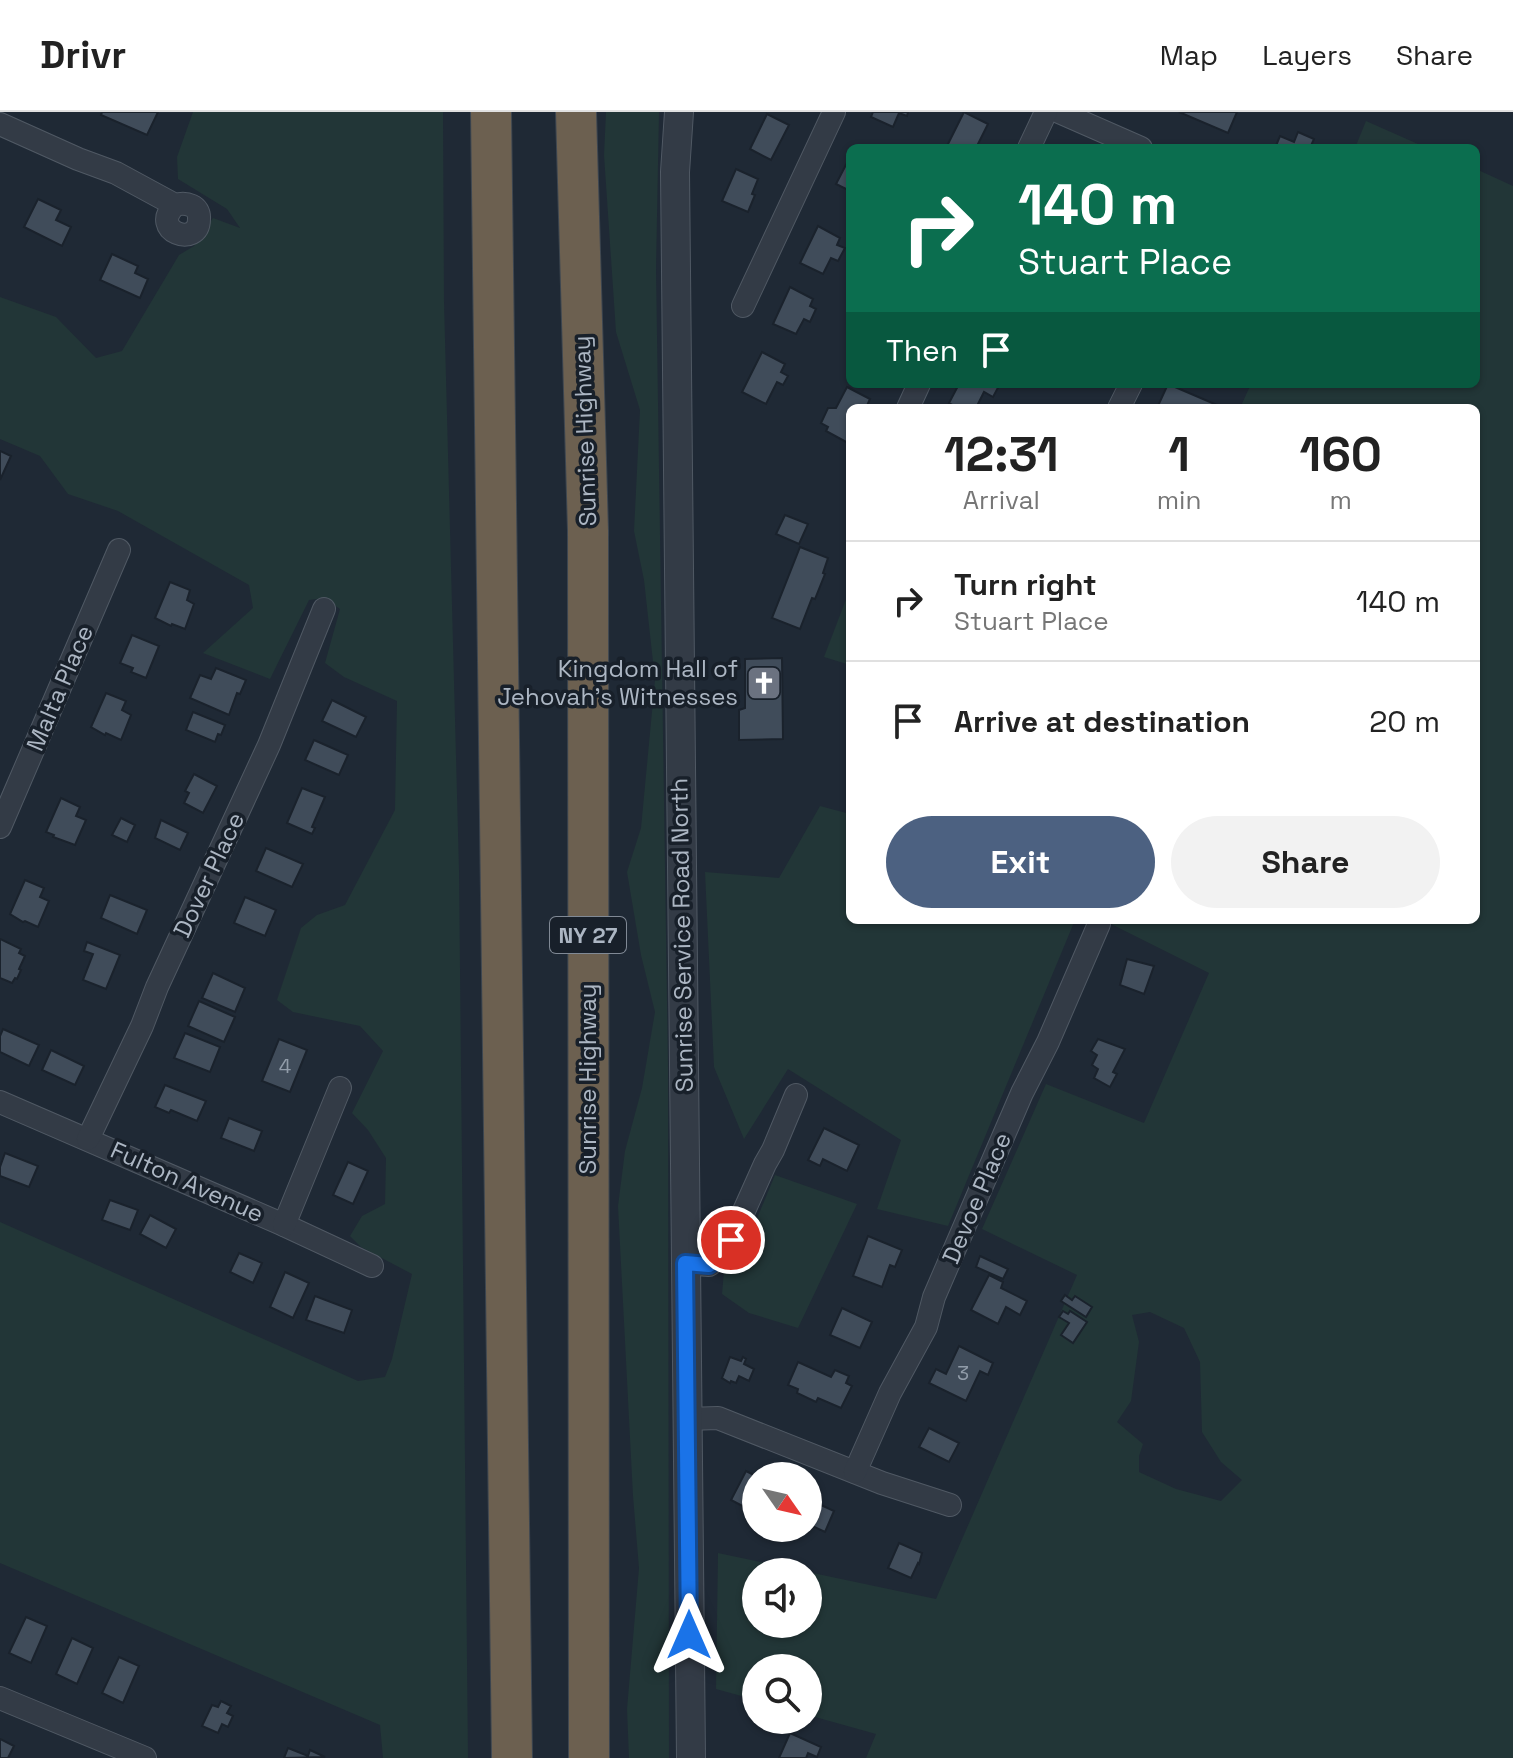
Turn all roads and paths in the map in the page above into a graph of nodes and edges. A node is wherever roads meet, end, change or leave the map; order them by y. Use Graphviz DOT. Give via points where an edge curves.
graph roads {
  1 [pos="491,112"];
  2 [pos="576,112"];
  3 [pos="679,112"];
  4 [pos="834,112"];
  5 [pos="1046,112"];
  6 [pos="1059,112"];
  7 [pos="0,124"];
  8 [pos="1031,144"];
  9 [pos="1132,144"];
  10 [pos="175,205"];
  11 [pos="743,306"];
  12 [pos="119,550"];
  13 [pos="324,609"];
  14 [pos="0,827"];
  15 [pos="1099,924"];
  16 [pos="340,1088"];
  17 [pos="796,1095"];
  18 [pos="0,1102"];
  19 [pos="88,1139"];
  20 [pos="284,1225"];
  21 [pos="685,1263"];
  22 [pos="372,1266"];
  23 [pos="687,1419"];
  24 [pos="855,1472"];
  25 [pos="950,1505"];
  26 [pos="0,1698"];
  27 [pos="109,1751"];
  28 [pos="145,1758"];
  29 [pos="512,1758"];
  30 [pos="589,1758"];
  31 [pos="691,1758"];
  1 -- 29 [label="highway"];
  2 -- 30 [label="highway, Sunrise Highway / NY 27" via="588,531"];
  3 -- 21 [label="street, Sunrise Service Road North" via="675,172"];
  4 -- 11 [label="street"];
  5 -- 8 [label="street"];
  6 -- 9 [label="street"];
  7 -- 10 [label="street" via="116,173"];
  12 -- 14 [label="street, Malta Place"];
  13 -- 19 [label="street, Dover Place" via="269,745"];
  15 -- 24 [label="street, Devoe Place" via="1022,1093 926,1327"];
  16 -- 20 [label="street"];
  17 -- 21 [label="street" via="720,1257 709,1265"];
  18 -- 19 [label="street, Fulton Avenue"];
  19 -- 20 [label="street, Fulton Avenue"];
  20 -- 22 [label="street, Fulton Avenue"];
  21 -- 23 [label="street, Sunrise Service Road North"];
  23 -- 24 [label="street" via="718,1418"];
  23 -- 31 [label="street, Sunrise Service Road North"];
  24 -- 25 [label="street"];
  26 -- 27 [label="street"];
  27 -- 28 [label="street"];
}
